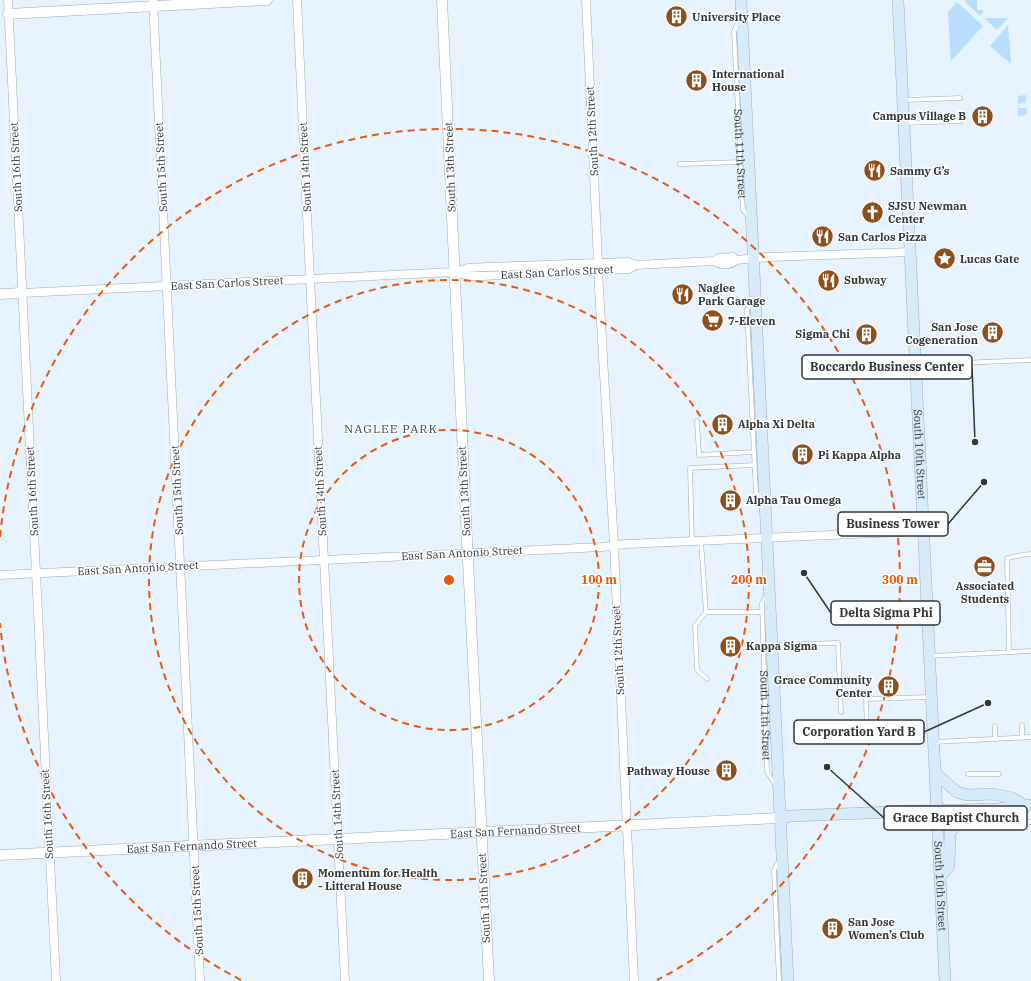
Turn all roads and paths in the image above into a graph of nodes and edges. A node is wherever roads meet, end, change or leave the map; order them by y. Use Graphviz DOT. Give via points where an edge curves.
graph roads {
  1 [pos="8,0"];
  2 [pos="267,0"];
  3 [pos="297,0"];
  4 [pos="442,0"];
  5 [pos="586,0"];
  6 [pos="741,0"];
  7 [pos="898,0"];
  8 [pos="153,3"];
  9 [pos="741,13"];
  10 [pos="8,14"];
  11 [pos="960,98"];
  12 [pos="903,100"];
  13 [pos="961,121"];
  14 [pos="904,123"];
  15 [pos="741,162"];
  16 [pos="680,164"];
  17 [pos="752,221"];
  18 [pos="910,252"];
  19 [pos="753,259"];
  20 [pos="598,267"];
  21 [pos="454,272"];
  22 [pos="310,279"];
  23 [pos="167,287"];
  24 [pos="22,293"];
  25 [pos="0,294"];
  26 [pos="755,299"];
  27 [pos="1031,360"];
  28 [pos="915,365"];
  29 [pos="697,421"];
  30 [pos="754,452"];
  31 [pos="754,465"];
  32 [pos="765,500"];
  33 [pos="924,531"];
  34 [pos="766,539"];
  35 [pos="692,541"];
  36 [pos="701,541"];
  37 [pos="614,546"];
  38 [pos="467,553"];
  39 [pos="1031,554"];
  40 [pos="324,559"];
  41 [pos="181,566"];
  42 [pos="36,573"];
  43 [pos="0,575"];
  44 [pos="769,592"];
  45 [pos="706,612"];
  46 [pos="762,612"];
  47 [pos="772,645"];
  48 [pos="1031,651"];
  49 [pos="1009,652"];
  50 [pos="930,656"];
  51 [pos="707,680"];
  52 [pos="932,697"];
  53 [pos="841,712"];
  54 [pos="1022,725"];
  55 [pos="995,726"];
  56 [pos="933,736"];
  57 [pos="1031,737"];
  58 [pos="1022,738"];
  59 [pos="995,739"];
  60 [pos="935,772"];
  61 [pos="968,774"];
  62 [pos="1000,774"];
  63 [pos="778,790"];
  64 [pos="1029,805"];
  65 [pos="936,810"];
  66 [pos="780,818"];
  67 [pos="1031,822"];
  68 [pos="957,824"];
  69 [pos="627,825"];
  70 [pos="481,833"];
  71 [pos="338,839"];
  72 [pos="194,846"];
  73 [pos="49,853"];
  74 [pos="0,855"];
  75 [pos="782,856"];
  76 [pos="940,877"];
  77 [pos="56,981"];
  78 [pos="200,981"];
  79 [pos="345,981"];
  80 [pos="489,981"];
  81 [pos="634,981"];
  82 [pos="779,981"];
  83 [pos="788,981"];
  84 [pos="945,981"];
  1 -- 10 [label="street, South 16th Street"];
  2 -- 8 [label="street"];
  3 -- 22 [label="street, South 14th Street"];
  4 -- 21 [label="street, South 13th Street"];
  5 -- 20 [label="street, South 12th Street"];
  6 -- 9 [label="main road, South 11th Street"];
  7 -- 12 [label="main road, South 10th Street"];
  8 -- 10 [label="street"];
  8 -- 23 [label="street, South 15th Street"];
  9 -- 15 [label="lane, South 11th Street" via="734,32"];
  9 -- 17 [label="main road, South 11th Street"];
  10 -- 24 [label="street, South 16th Street"];
  11 -- 12 [label="lane"];
  12 -- 14 [label="main road, South 10th Street"];
  13 -- 14 [label="lane"];
  14 -- 18 [label="main road, South 10th Street"];
  15 -- 16 [label="lane"];
  15 -- 17 [label="lane, South 11th Street" via="743,210"];
  17 -- 19 [label="main road, South 11th Street"];
  18 -- 19 [label="street, East San Carlos Street"];
  18 -- 28 [label="main road, South 10th Street"];
  19 -- 20 [label="street, East San Carlos Street" via="719,258 714,261 636,265 629,269"];
  19 -- 26 [label="main road, South 11th Street"];
  20 -- 21 [label="street, East San Carlos Street" via="468,276"];
  20 -- 37 [label="street, South 12th Street"];
  21 -- 22 [label="street, East San Carlos Street"];
  21 -- 38 [label="street, South 13th Street"];
  22 -- 23 [label="street, East San Carlos Street"];
  22 -- 40 [label="street, South 14th Street"];
  23 -- 24 [label="street, East San Carlos Street"];
  23 -- 41 [label="street, South 15th Street"];
  24 -- 25 [label="street, East San Carlos Street"];
  24 -- 42 [label="street, South 16th Street"];
  26 -- 30 [label="lane, South 11th Street" via="747,310"];
  26 -- 32 [label="main road, South 11th Street"];
  27 -- 28 [label="lane"];
  28 -- 33 [label="main road, South 10th Street"];
  29 -- 30 [label="lane" via="699,455"];
  30 -- 31 [label="lane, South 11th Street"];
  31 -- 32 [label="lane, South 11th Street" via="756,493"];
  31 -- 35 [label="lane" via="690,468"];
  32 -- 34 [label="main road, South 11th Street"];
  33 -- 34 [label="street, East San Antonio Street"];
  33 -- 50 [label="main road, South 10th Street"];
  34 -- 36 [label="street, East San Antonio Street"];
  34 -- 44 [label="main road, South 11th Street"];
  35 -- 36 [label="street, East San Antonio Street"];
  35 -- 37 [label="street, East San Antonio Street"];
  36 -- 45 [label="lane"];
  37 -- 38 [label="street, East San Antonio Street"];
  37 -- 69 [label="street, South 12th Street"];
  38 -- 40 [label="street, East San Antonio Street"];
  38 -- 70 [label="street, South 13th Street"];
  39 -- 49 [label="lane" via="1007,558"];
  40 -- 41 [label="street, East San Antonio Street"];
  40 -- 71 [label="street, South 14th Street"];
  41 -- 42 [label="street, East San Antonio Street"];
  41 -- 72 [label="street, South 15th Street"];
  42 -- 43 [label="street, East San Antonio Street"];
  42 -- 73 [label="street, South 16th Street"];
  44 -- 46 [label="lane, South 11th Street" via="762,603"];
  44 -- 47 [label="main road, South 11th Street"];
  45 -- 46 [label="lane"];
  45 -- 51 [label="lane" via="695,626 698,670"];
  46 -- 63 [label="lane, South 11th Street" via="767,772"];
  47 -- 53 [label="lane" via="838,643"];
  47 -- 63 [label="main road, South 11th Street"];
  48 -- 49 [label="lane"];
  49 -- 50 [label="lane"];
  50 -- 52 [label="main road, South 10th Street"];
  52 -- 56 [label="main road, South 10th Street"];
  52 -- 56 [label="lane" via="866,699 868,733"];
  54 -- 58 [label="lane"];
  55 -- 59 [label="lane"];
  56 -- 59 [label="lane"];
  56 -- 60 [label="main road, South 10th Street"];
  57 -- 58 [label="lane"];
  58 -- 59 [label="lane"];
  60 -- 64 [label="main road" via="957,792 967,795 993,794"];
  60 -- 65 [label="main road, South 10th Street"];
  61 -- 62 [label="lane"];
  63 -- 66 [label="main road, South 11th Street"];
  64 -- 65 [label="main road, East San Fernando Street" via="997,809"];
  65 -- 66 [label="main road, East San Fernando Street"];
  65 -- 68 [label="main road"];
  65 -- 76 [label="main road, South 10th Street"];
  66 -- 69 [label="street, East San Fernando Street"];
  66 -- 75 [label="main road, South 11th Street"];
  67 -- 68 [label="lane"];
  68 -- 76 [label="main road" via="950,833 949,866"];
  69 -- 70 [label="street, East San Fernando Street"];
  69 -- 81 [label="street, South 12th Street"];
  70 -- 71 [label="street, East San Fernando Street"];
  70 -- 80 [label="street, South 13th Street"];
  71 -- 72 [label="street, East San Fernando Street"];
  71 -- 79 [label="street, South 14th Street"];
  72 -- 73 [label="street, East San Fernando Street"];
  72 -- 78 [label="street, South 15th Street"];
  73 -- 74 [label="street, East San Fernando Street"];
  73 -- 77 [label="street, South 16th Street"];
  75 -- 82 [label="lane, South 11th Street" via="774,870"];
  75 -- 83 [label="main road, South 11th Street"];
  76 -- 84 [label="main road, South 10th Street"];
}
